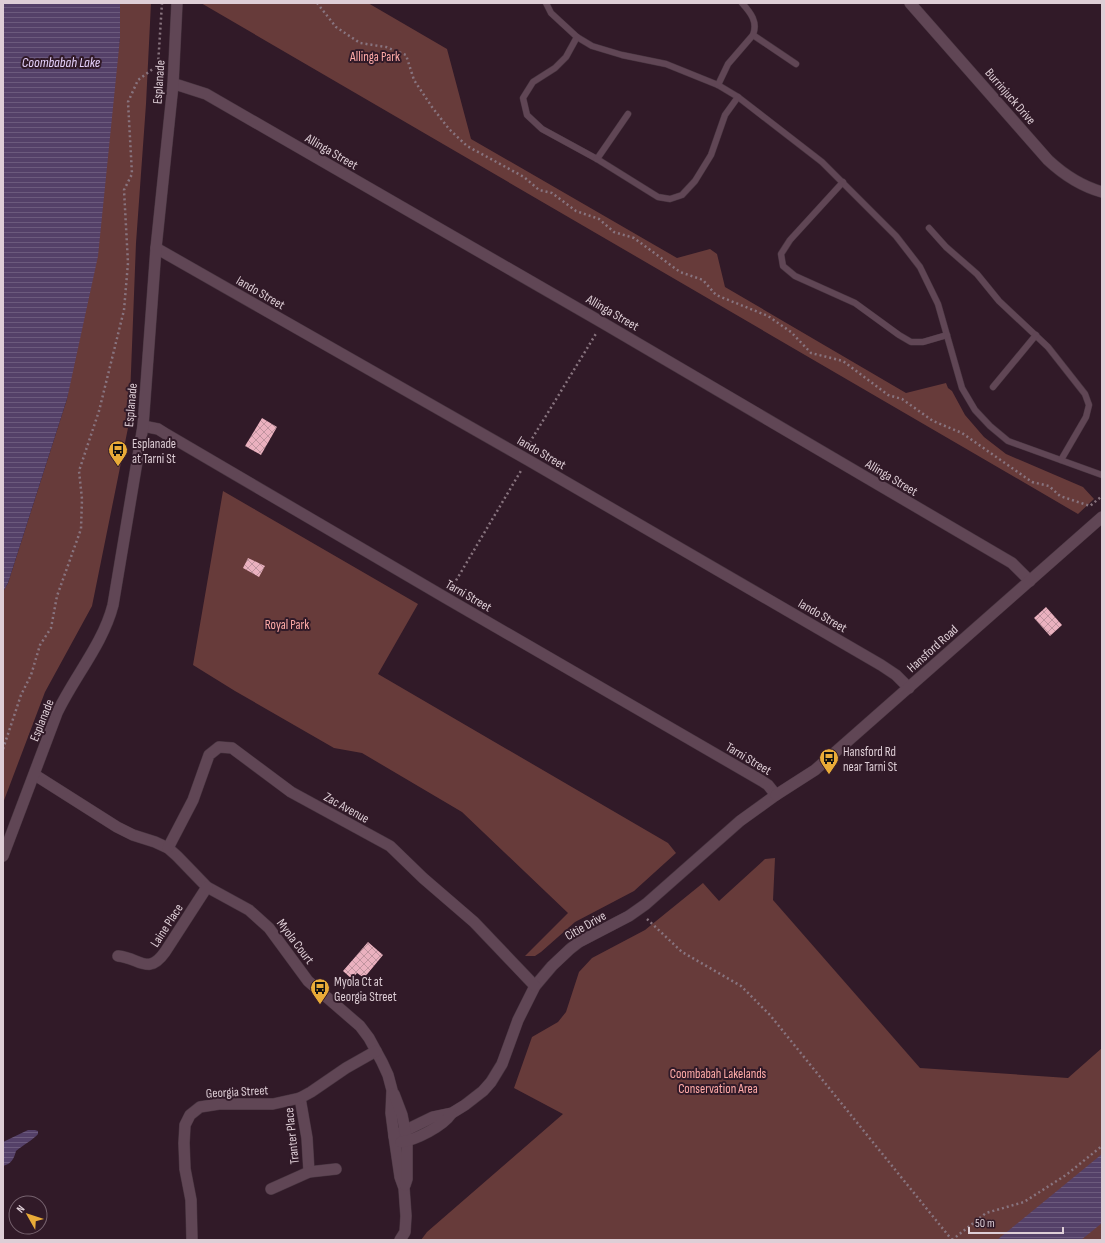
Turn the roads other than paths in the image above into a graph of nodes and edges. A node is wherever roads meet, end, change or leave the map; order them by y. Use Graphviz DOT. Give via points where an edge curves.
graph roads {
  1 [pos="176,3"];
  2 [pos="546,3"];
  3 [pos="742,3"];
  4 [pos="910,3"];
  5 [pos="753,35"];
  6 [pos="577,37"];
  7 [pos="796,64"];
  8 [pos="173,85"];
  9 [pos="718,85"];
  10 [pos="738,97"];
  11 [pos="628,114"];
  12 [pos="598,159"];
  13 [pos="843,182"];
  14 [pos="1102,192"];
  15 [pos="929,228"];
  16 [pos="156,248"];
  17 [pos="947,335"];
  18 [pos="1036,335"];
  19 [pos="993,387"];
  20 [pos="143,426"];
  21 [pos="1061,460"];
  22 [pos="1102,475"];
  23 [pos="1102,517"];
  24 [pos="1030,581"];
  25 [pos="909,688"];
  26 [pos="35,775"];
  27 [pos="776,795"];
  28 [pos="168,848"];
  29 [pos="3,856"];
  30 [pos="207,887"];
  31 [pos="118,956"];
  32 [pos="535,986"];
  33 [pos="376,1051"];
  34 [pos="392,1090"];
  35 [pos="300,1098"];
  36 [pos="406,1136"];
  37 [pos="394,1139"];
  38 [pos="336,1169"];
  39 [pos="309,1172"];
  40 [pos="404,1188"];
  41 [pos="271,1189"];
  42 [pos="192,1240"];
  43 [pos="400,1240"];
  1 -- 8 [label="street, Esplanade"];
  2 -- 6 [label="lane" via="551,13"];
  3 -- 5 [label="lane" via="754,19"];
  4 -- 14 [label="street, Burrinjuck Drive" via="1048,160 1069,178"];
  5 -- 7 [label="lane"];
  5 -- 9 [label="lane" via="728,64"];
  6 -- 9 [label="lane" via="592,46 666,64"];
  6 -- 12 [label="lane" via="566,57 555,68 533,82 523,98 527,114 542,129"];
  8 -- 16 [label="street, Esplanade"];
  8 -- 24 [label="street, Allinga Street" via="206,94 603,322 1012,563"];
  9 -- 10 [label="lane"];
  10 -- 12 [label="lane" via="726,115 711,155 695,181 682,195 670,199 658,197"];
  10 -- 13 [label="lane" via="822,162"];
  11 -- 12 [label="lane"];
  13 -- 17 [label="lane" via="896,236 920,267 938,304"];
  13 -- 17 [label="lane" via="790,240 781,254 783,266 795,276 855,303 912,342 923,342"];
  15 -- 18 [label="lane" via="977,274 999,301"];
  16 -- 20 [label="street, Esplanade"];
  16 -- 25 [label="street, Iando Street" via="881,665"];
  17 -- 21 [label="lane" via="962,388 975,410 1008,441"];
  18 -- 19 [label="lane"];
  18 -- 21 [label="lane" via="1081,388 1089,405 1086,416"];
  20 -- 26 [label="street, Esplanade" via="109,619 64,699"];
  20 -- 27 [label="street, Tarni Street" via="158,429 762,781"];
  21 -- 22 [label="lane"];
  23 -- 24 [label="street, Hansford Road"];
  24 -- 25 [label="street, Hansford Road"];
  25 -- 27 [label="street, Hansford Road" via="815,770"];
  26 -- 28 [label="street, Myola Court" via="117,828"];
  26 -- 29 [label="street, Esplanade"];
  27 -- 32 [label="street, Citie Drive" via="740,821 646,904 570,949"];
  28 -- 30 [label="street, Myola Court"];
  28 -- 32 [label="street, Zac Avenue" via="193,800 209,755 219,747 232,748 291,792 390,846 474,922"];
  30 -- 31 [label="street, Laine Place" via="158,962 144,964"];
  30 -- 33 [label="street, Myola Court" via="249,910 264,923 308,981 360,1026"];
  32 -- 36 [label="street, Citie Drive" via="506,1056 483,1091 452,1113 433,1117"];
  33 -- 34 [label="street, Myola Court"];
  33 -- 35 [label="street, Georgia Street"];
  34 -- 36 [label="street" via="398,1102"];
  34 -- 37 [label="street, Myola Court"];
  35 -- 39 [label="street, Tranter Place" via="307,1138"];
  35 -- 42 [label="street, Georgia Street" via="273,1104 200,1106 190,1115 185,1125 184,1143 185,1169 191,1200"];
  36 -- 37 [label="street, Citie Drive"];
  36 -- 40 [label="street" via="407,1179"];
  37 -- 40 [label="street, Myola Court"];
  38 -- 39 [label="street, Tranter Place"];
  39 -- 41 [label="street, Tranter Place"];
  40 -- 43 [label="street, Myola Court" via="405,1232"];
}
